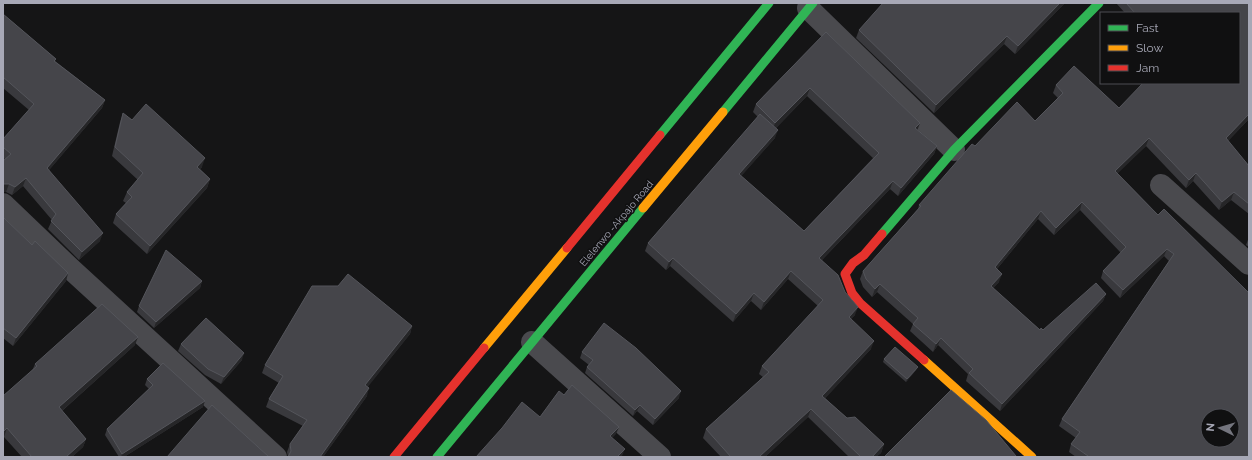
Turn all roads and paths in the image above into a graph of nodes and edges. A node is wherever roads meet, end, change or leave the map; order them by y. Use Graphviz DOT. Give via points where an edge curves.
graph roads {
  1 [pos="769,3"];
  2 [pos="1100,3"];
  3 [pos="810,6"];
  4 [pos="954,150"];
  5 [pos="1161,185"];
  6 [pos="3,204"];
  7 [pos="1249,264"];
  8 [pos="532,342"];
  9 [pos="276,457"];
  10 [pos="394,457"];
  11 [pos="437,457"];
  12 [pos="660,457"];
  13 [pos="1032,457"];
  1 -- 10 [label="main road"];
  2 -- 4 [label="main road"];
  3 -- 4 [label="street"];
  3 -- 8 [label="main road, Elelenwo -Akpajo Road"];
  4 -- 13 [label="main road" via="845,274 852,293 860,303"];
  5 -- 7 [label="street"];
  6 -- 9 [label="street"];
  8 -- 11 [label="main road, Elelenwo -Akpajo Road"];
  8 -- 12 [label="street"];
}
